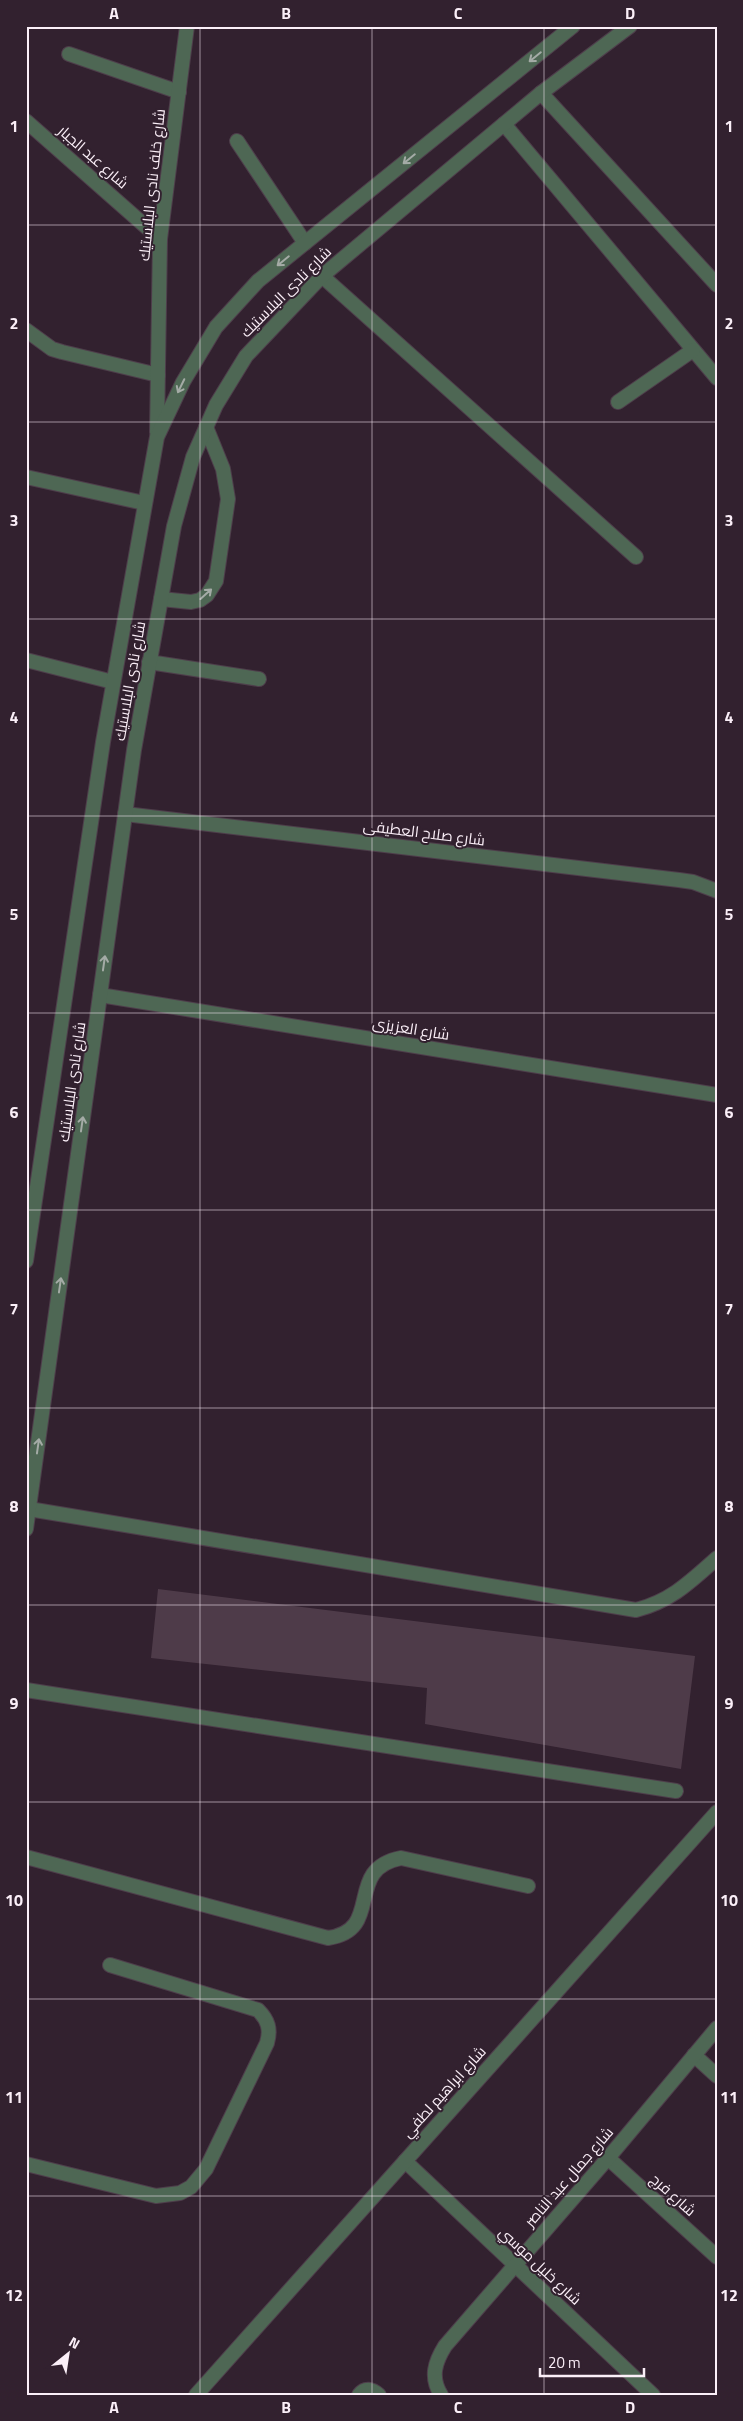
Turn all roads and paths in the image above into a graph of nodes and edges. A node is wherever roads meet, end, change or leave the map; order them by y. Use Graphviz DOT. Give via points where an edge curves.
graph roads {
  1 [pos="187,26"];
  2 [pos="574,26"];
  3 [pos="630,26"];
  4 [pos="69,54"];
  5 [pos="179,92"];
  6 [pos="541,93"];
  7 [pos="26,120"];
  8 [pos="504,124"];
  9 [pos="237,141"];
  10 [pos="160,238"];
  11 [pos="304,243"];
  12 [pos="322,276"];
  13 [pos="717,285"];
  14 [pos="26,330"];
  15 [pos="693,350"];
  16 [pos="158,375"];
  17 [pos="717,378"];
  18 [pos="618,402"];
  19 [pos="206,427"];
  20 [pos="157,438"];
  21 [pos="26,477"];
  22 [pos="144,503"];
  23 [pos="636,557"];
  24 [pos="160,599"];
  25 [pos="26,660"];
  26 [pos="149,662"];
  27 [pos="259,680"];
  28 [pos="113,682"];
  29 [pos="125,814"];
  30 [pos="717,892"];
  31 [pos="100,995"];
  32 [pos="717,1095"];
  33 [pos="26,1261"];
  34 [pos="29,1508"];
  35 [pos="26,1529"];
  36 [pos="717,1558"];
  37 [pos="26,1690"];
  38 [pos="676,1792"];
  39 [pos="717,1812"];
  40 [pos="26,1857"];
  41 [pos="528,1886"];
  42 [pos="110,1965"];
  43 [pos="717,2028"];
  44 [pos="694,2055"];
  45 [pos="717,2076"];
  46 [pos="608,2158"];
  47 [pos="405,2161"];
  48 [pos="26,2164"];
  49 [pos="717,2257"];
  50 [pos="515,2264"];
  51 [pos="196,2395"];
  52 [pos="359,2395"];
  53 [pos="379,2395"];
  54 [pos="441,2395"];
  55 [pos="653,2395"];
  1 -- 5 [label="street, شارع خلف نادى البلاستيك"];
  2 -- 11 [label="street, شارع نادى البلاستيك, one-way"];
  3 -- 6 [label="street, شارع نادى البلاستيك"];
  4 -- 5 [label="street"];
  5 -- 10 [label="street, شارع خلف نادى البلاستيك"];
  6 -- 8 [label="street, شارع نادى البلاستيك"];
  6 -- 13 [label="street"];
  7 -- 10 [label="street, شارع عبد الجبار"];
  8 -- 12 [label="street, شارع نادى البلاستيك"];
  8 -- 15 [label="street"];
  9 -- 11 [label="street"];
  10 -- 16 [label="street, شارع خلف نادى البلاستيك"];
  11 -- 20 [label="street, شارع نادى البلاستيك, one-way" via="258,281 216,327 182,382"];
  12 -- 19 [label="street, شارع نادى البلاستيك" via="246,356 216,404"];
  12 -- 23 [label="street"];
  14 -- 16 [label="street" via="52,349"];
  15 -- 17 [label="street"];
  15 -- 18 [label="street"];
  16 -- 20 [label="street, شارع خلف نادى البلاستيك"];
  19 -- 24 [label="street, شارع نادى البلاستيك" via="193,457 174,526"];
  24 -- 19 [label="street, one-way" via="200,600 216,581 228,499 223,469"];
  20 -- 22 [label="street, شارع نادى البلاستيك"];
  21 -- 22 [label="street"];
  22 -- 28 [label="street, شارع نادى البلاستيك"];
  24 -- 26 [label="street, شارع نادى البلاستيك"];
  25 -- 28 [label="street"];
  26 -- 27 [label="street"];
  26 -- 29 [label="street, شارع نادى البلاستيك"];
  28 -- 33 [label="street, شارع نادى البلاستيك"];
  29 -- 30 [label="street, شارع صلاح العطيفى" via="679,880"];
  31 -- 29 [label="street, شارع نادى البلاستيك, one-way"];
  31 -- 32 [label="street, شارع العزيزى"];
  34 -- 31 [label="street, شارع نادى البلاستيك, one-way"];
  34 -- 35 [label="street, شارع نادى البلاستيك"];
  34 -- 36 [label="street" via="636,1610 676,1594"];
  37 -- 38 [label="street"];
  39 -- 47 [label="street, شارع ابراهيم لطفي"];
  40 -- 41 [label="street" via="328,1938 337,1937 353,1927 362,1911 368,1880 381,1864 391,1860 401,1858"];
  42 -- 48 [label="street" via="258,2010 269,2025 267,2043 206,2169 191,2188 156,2196"];
  43 -- 44 [label="street, شارع جمال عبد الناصر"];
  44 -- 45 [label="street"];
  44 -- 46 [label="street, شارع جمال عبد الناصر"];
  46 -- 49 [label="street, شارع فرج"];
  46 -- 50 [label="street, شارع جمال عبد الناصر"];
  47 -- 50 [label="street, شارع خليل موسي"];
  47 -- 51 [label="street, شارع ابراهيم لطفي"];
  50 -- 54 [label="street, شارع جمال عبد الناصر" via="437,2359 434,2372"];
  50 -- 55 [label="street, شارع خليل موسي"];
  52 -- 53 [label="street" via="369,2389"];
}
